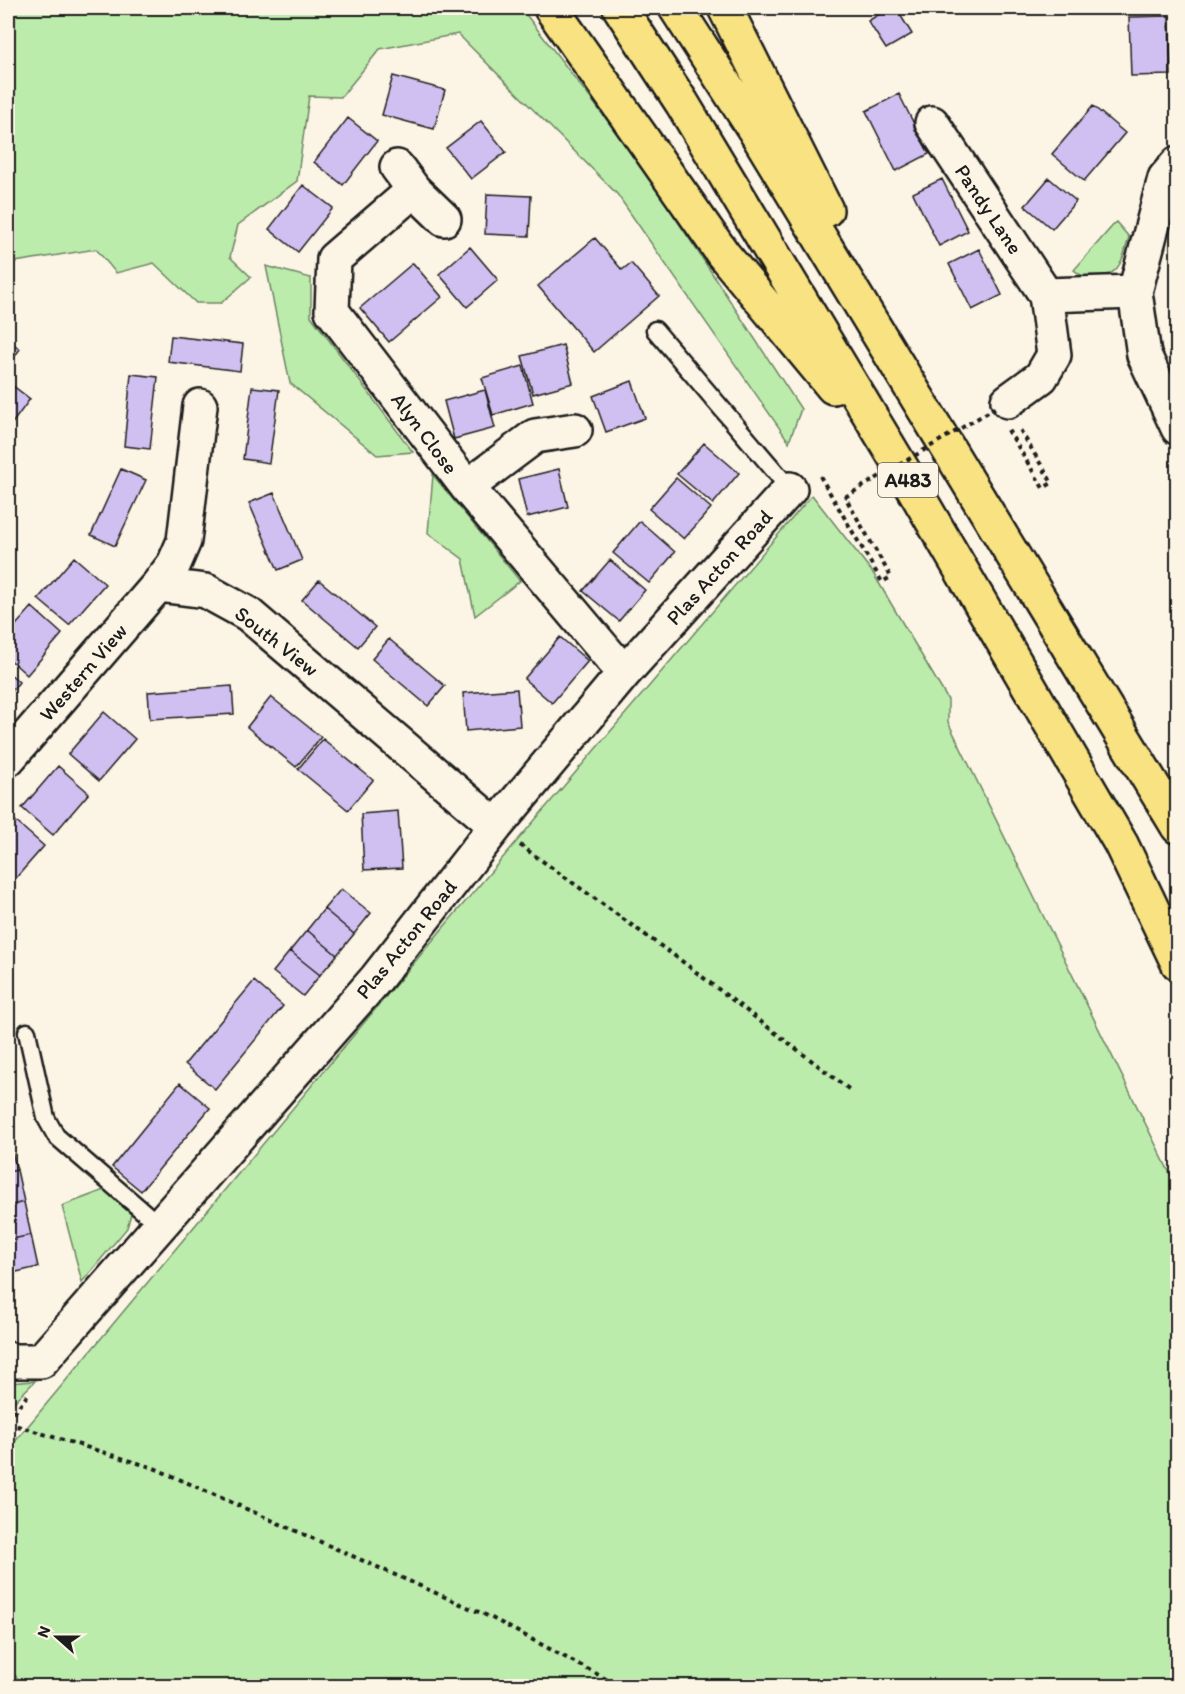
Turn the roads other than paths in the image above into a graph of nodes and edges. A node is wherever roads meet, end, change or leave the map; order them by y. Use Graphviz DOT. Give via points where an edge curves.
graph roads {
  1 [pos="551,8"];
  2 [pos="620,8"];
  3 [pos="676,8"];
  4 [pos="724,8"];
  5 [pos="932,123"];
  6 [pos="1178,163"];
  7 [pos="444,219"];
  8 [pos="1136,292"];
  9 [pos="1046,295"];
  10 [pos="656,330"];
  11 [pos="200,406"];
  12 [pos="1007,415"];
  13 [pos="931,420"];
  14 [pos="1178,428"];
  15 [pos="575,430"];
  16 [pos="904,472"];
  17 [pos="466,487"];
  18 [pos="790,489"];
  19 [pos="158,585"];
  20 [pos="624,673"];
  21 [pos="8,759"];
  22 [pos="495,826"];
  23 [pos="1178,826"];
  24 [pos="1178,963"];
  25 [pos="27,1032"];
  26 [pos="160,1227"];
  27 [pos="8,1359"];
  1 -- 16 [label="highway, A483" via="723,254"];
  2 -- 16 [label="highway, A483" via="682,103"];
  3 -- 13 [label="highway, A483"];
  4 -- 13 [label="highway, A483"];
  5 -- 9 [label="street, Pandy Lane"];
  6 -- 8 [label="street" via="1165,178"];
  7 -- 17 [label="street, Alyn Close" via="406,179 334,259 332,311"];
  8 -- 9 [label="street"];
  8 -- 14 [label="street" via="1144,355"];
  9 -- 12 [label="street, Pandy Lane" via="1054,355 1041,377"];
  10 -- 18 [label="lane"];
  11 -- 19 [label="street" via="184,541 174,564"];
  13 -- 23 [label="highway, A483"];
  15 -- 17 [label="street" via="535,436"];
  16 -- 24 [label="highway, A483" via="1121,844"];
  17 -- 20 [label="street, Alyn Close"];
  18 -- 20 [label="street, Plas Acton Road"];
  19 -- 21 [label="street, Western View"];
  19 -- 22 [label="street, South View" via="206,591 248,614"];
  20 -- 22 [label="street, Plas Acton Road"];
  22 -- 26 [label="street, Plas Acton Road" via="376,979"];
  25 -- 26 [label="lane" via="46,1118 56,1136"];
  26 -- 27 [label="street, Plas Acton Road" via="41,1360"];
}
